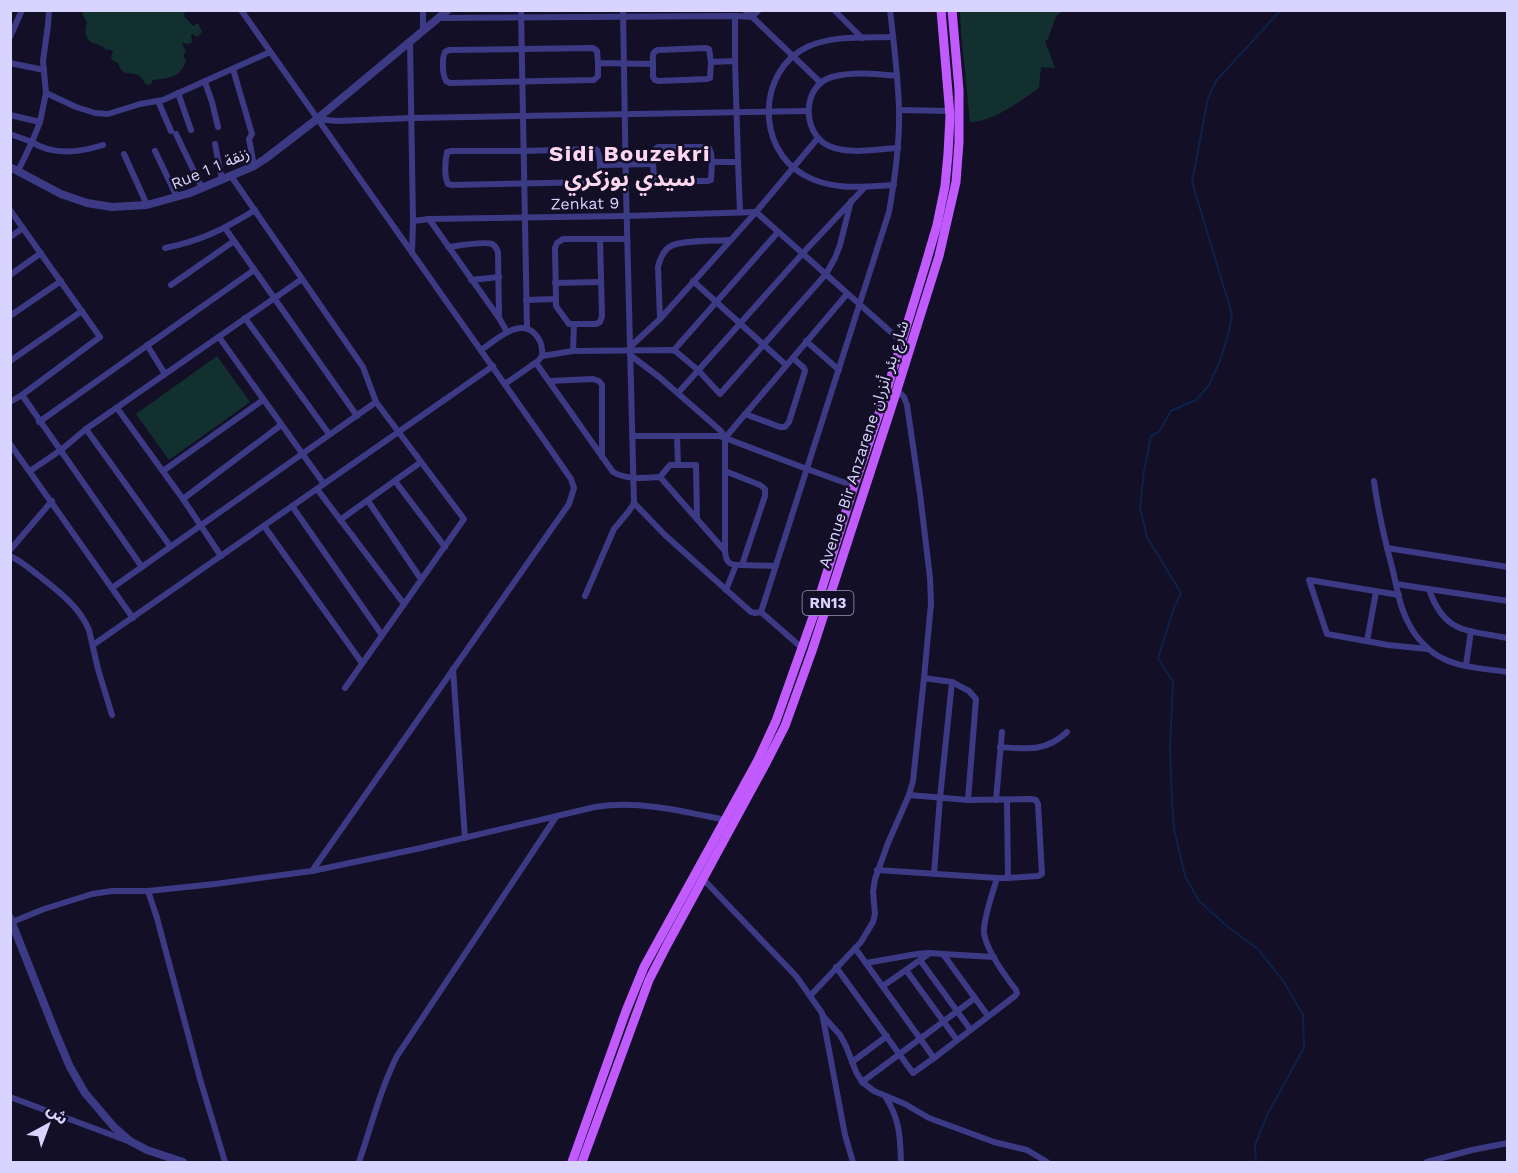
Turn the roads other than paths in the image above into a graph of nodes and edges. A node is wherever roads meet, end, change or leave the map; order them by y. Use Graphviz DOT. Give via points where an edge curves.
graph roads {
  1 [pos="22,10"];
  2 [pos="49,10"];
  3 [pos="241,10"];
  4 [pos="423,10"];
  5 [pos="448,10"];
  6 [pos="520,10"];
  7 [pos="745,10"];
  8 [pos="759,10"];
  9 [pos="834,10"];
  10 [pos="890,10"];
  11 [pos="941,10"];
  12 [pos="952,10"];
  13 [pos="623,13"];
  14 [pos="735,16"];
  15 [pos="752,17"];
  16 [pos="438,18"];
  17 [pos="521,18"];
  18 [pos="423,30"];
  19 [pos="10,37"];
  20 [pos="862,38"];
  21 [pos="893,38"];
  22 [pos="410,41"];
  23 [pos="521,49"];
  24 [pos="270,52"];
  25 [pos="793,55"];
  26 [pos="735,61"];
  27 [pos="711,62"];
  28 [pos="10,63"];
  29 [pos="598,63"];
  30 [pos="624,64"];
  31 [pos="653,64"];
  32 [pos="233,69"];
  33 [pos="44,70"];
  34 [pos="897,76"];
  35 [pos="522,81"];
  36 [pos="205,82"];
  37 [pos="820,82"];
  38 [pos="46,93"];
  39 [pos="178,93"];
  40 [pos="158,101"];
  41 [pos="899,110"];
  42 [pos="769,111"];
  43 [pos="808,111"];
  44 [pos="950,111"];
  45 [pos="737,112"];
  46 [pos="625,114"];
  47 [pos="10,115"];
  48 [pos="523,117"];
  49 [pos="411,118"];
  50 [pos="317,119"];
  51 [pos="40,122"];
  52 [pos="218,127"];
  53 [pos="191,130"];
  54 [pos="10,134"];
  55 [pos="818,138"];
  56 [pos="32,142"];
  57 [pos="215,144"];
  58 [pos="103,145"];
  59 [pos="898,148"];
  60 [pos="155,151"];
  61 [pos="523,151"];
  62 [pos="124,154"];
  63 [pos="712,162"];
  64 [pos="738,162"];
  65 [pos="626,164"];
  66 [pos="653,164"];
  67 [pos="600,165"];
  68 [pos="254,166"];
  69 [pos="793,168"];
  70 [pos="14,169"];
  71 [pos="231,176"];
  72 [pos="222,180"];
  73 [pos="523,183"];
  74 [pos="894,185"];
  75 [pos="865,187"];
  76 [pos="202,188"];
  77 [pos="177,197"];
  78 [pos="851,201"];
  79 [pos="147,205"];
  80 [pos="10,210"];
  81 [pos="255,210"];
  82 [pos="740,212"];
  83 [pos="756,212"];
  84 [pos="627,216"];
  85 [pos="524,217"];
  86 [pos="429,219"];
  87 [pos="413,221"];
  88 [pos="23,228"];
  89 [pos="225,228"];
  90 [pos="778,231"];
  91 [pos="10,237"];
  92 [pos="600,239"];
  93 [pos="627,239"];
  94 [pos="730,240"];
  95 [pos="234,241"];
  96 [pos="448,247"];
  97 [pos="165,248"];
  98 [pos="41,253"];
  99 [pos="802,253"];
  100 [pos="412,254"];
  101 [pos="254,270"];
  102 [pos="826,274"];
  103 [pos="10,275"];
  104 [pos="498,277"];
  105 [pos="302,279"];
  106 [pos="471,280"];
  107 [pos="61,281"];
  108 [pos="693,281"];
  109 [pos="600,282"];
  110 [pos="555,283"];
  111 [pos="171,285"];
  112 [pos="848,294"];
  113 [pos="274,298"];
  114 [pos="526,300"];
  115 [pos="554,302"];
  116 [pos="716,302"];
  117 [pos="860,305"];
  118 [pos="81,311"];
  119 [pos="10,316"];
  120 [pos="245,318"];
  121 [pos="499,318"];
  122 [pos="660,319"];
  123 [pos="740,323"];
  124 [pos="571,324"];
  125 [pos="527,328"];
  126 [pos="507,332"];
  127 [pos="219,337"];
  128 [pos="806,341"];
  129 [pos="902,342"];
  130 [pos="147,345"];
  131 [pos="764,345"];
  132 [pos="481,350"];
  133 [pos="674,350"];
  134 [pos="573,351"];
  135 [pos="630,351"];
  136 [pos="542,356"];
  137 [pos="793,358"];
  138 [pos="10,361"];
  139 [pos="536,363"];
  140 [pos="786,365"];
  141 [pos="493,366"];
  142 [pos="698,370"];
  143 [pos="839,370"];
  144 [pos="165,374"];
  145 [pos="549,381"];
  146 [pos="505,384"];
  147 [pos="897,390"];
  148 [pos="678,393"];
  149 [pos="22,395"];
  150 [pos="263,400"];
  151 [pos="10,402"];
  152 [pos="376,402"];
  153 [pos="117,408"];
  154 [pos="745,414"];
  155 [pos="357,416"];
  156 [pos="39,422"];
  157 [pos="281,425"];
  158 [pos="86,429"];
  159 [pos="398,432"];
  160 [pos="329,434"];
  161 [pos="632,436"];
  162 [pos="677,436"];
  163 [pos="725,438"];
  164 [pos="10,444"];
  165 [pos="61,450"];
  166 [pos="302,454"];
  167 [pos="602,457"];
  168 [pos="421,462"];
  169 [pos="678,465"];
  170 [pos="807,469"];
  171 [pos="30,471"];
  172 [pos="164,471"];
  173 [pos="725,471"];
  174 [pos="660,477"];
  175 [pos="633,478"];
  176 [pos="394,481"];
  177 [pos="1374,481"];
  178 [pos="324,484"];
  179 [pos="854,486"];
  180 [pos="317,489"];
  181 [pos="183,499"];
  182 [pos="52,501"];
  183 [pos="368,501"];
  184 [pos="634,503"];
  185 [pos="292,506"];
  186 [pos="697,519"];
  187 [pos="340,520"];
  188 [pos="200,525"];
  189 [pos="264,526"];
  190 [pos="170,546"];
  191 [pos="444,547"];
  192 [pos="1387,548"];
  193 [pos="10,550"];
  194 [pos="725,551"];
  195 [pos="10,556"];
  196 [pos="221,556"];
  197 [pos="739,565"];
  198 [pos="776,566"];
  199 [pos="142,567"];
  200 [pos="1508,567"];
  201 [pos="421,579"];
  202 [pos="1396,584"];
  203 [pos="112,588"];
  204 [pos="1429,589"];
  205 [pos="726,591"];
  206 [pos="1376,592"];
  207 [pos="1399,595"];
  208 [pos="585,596"];
  209 [pos="1508,601"];
  210 [pos="404,603"];
  211 [pos="761,612"];
  212 [pos="132,618"];
  213 [pos="1471,631"];
  214 [pos="382,635"];
  215 [pos="1508,638"];
  216 [pos="1367,641"];
  217 [pos="93,645"];
  218 [pos="802,648"];
  219 [pos="1428,649"];
  220 [pos="362,663"];
  221 [pos="1466,665"];
  222 [pos="453,669"];
  223 [pos="1508,672"];
  224 [pos="924,678"];
  225 [pos="952,682"];
  226 [pos="345,688"];
  227 [pos="112,715"];
  228 [pos="1002,732"];
  229 [pos="1067,732"];
  230 [pos="1000,747"];
  231 [pos="909,795"];
  232 [pos="940,798"];
  233 [pos="968,800"];
  234 [pos="996,800"];
  235 [pos="1007,800"];
  236 [pos="556,817"];
  237 [pos="725,820"];
  238 [pos="465,838"];
  239 [pos="878,870"];
  240 [pos="312,871"];
  241 [pos="934,874"];
  242 [pos="997,878"];
  243 [pos="1008,878"];
  244 [pos="704,879"];
  245 [pos="148,891"];
  246 [pos="11,920"];
  247 [pos="855,948"];
  248 [pos="930,953"];
  249 [pos="943,954"];
  250 [pos="994,957"];
  251 [pos="920,960"];
  252 [pos="866,963"];
  253 [pos="836,967"];
  254 [pos="906,970"];
  255 [pos="884,986"];
  256 [pos="810,996"];
  257 [pos="975,998"];
  258 [pos="958,1012"];
  259 [pos="822,1014"];
  260 [pos="988,1016"];
  261 [pos="944,1022"];
  262 [pos="970,1029"];
  263 [pos="887,1036"];
  264 [pos="921,1039"];
  265 [pos="957,1040"];
  266 [pos="900,1054"];
  267 [pos="934,1058"];
  268 [pos="852,1062"];
  269 [pos="862,1082"];
  270 [pos="885,1095"];
  271 [pos="10,1097"];
  272 [pos="130,1141"];
  273 [pos="1508,1143"];
  274 [pos="183,1162"];
  275 [pos="225,1162"];
  276 [pos="359,1162"];
  277 [pos="572,1162"];
  278 [pos="582,1162"];
  279 [pos="853,1162"];
  280 [pos="901,1162"];
  281 [pos="1047,1162"];
  282 [pos="1427,1162"];
  1 -- 19 [label="street"];
  2 -- 33 [label="street"];
  3 -- 24 [label="street"];
  4 -- 18 [label="street"];
  5 -- 16 [label="street, Rue 1 زنقة 1"];
  6 -- 17 [label="street"];
  7 -- 15 [label="street"];
  8 -- 15 [label="street"];
  9 -- 20 [label="street"];
  10 -- 21 [label="street"];
  11 -- 44 [label="main road, Avenue Bir Anzarene شارع بئر أنزران / RN13"];
  12 -- 147 [label="main road, Avenue Bir Anzarene شارع بئر أنزران / RN13" via="959,108 956,182 939,256"];
  13 -- 14 [label="street"];
  13 -- 17 [label="street"];
  13 -- 30 [label="street"];
  14 -- 15 [label="street"];
  14 -- 26 [label="street"];
  15 -- 25 [label="street"];
  16 -- 17 [label="street"];
  16 -- 18 [label="street, Rue 1 زنقة 1"];
  17 -- 23 [label="street"];
  18 -- 22 [label="street, Rue 1 زنقة 1"];
  20 -- 21 [label="street"];
  20 -- 25 [label="street" via="821,42"];
  21 -- 34 [label="street"];
  22 -- 49 [label="street"];
  22 -- 50 [label="street, Rue 1 زنقة 1"];
  23 -- 29 [label="street" via="593,48"];
  23 -- 35 [label="street"];
  23 -- 35 [label="street" via="449,50 443,55 444,77 450,83"];
  24 -- 32 [label="street"];
  24 -- 50 [label="street"];
  25 -- 37 [label="street"];
  25 -- 42 [label="street" via="776,79"];
  26 -- 27 [label="street"];
  26 -- 45 [label="street"];
  27 -- 31 [label="street" via="709,49 696,48 654,51"];
  27 -- 31 [label="street" via="707,80 655,80"];
  28 -- 33 [label="street"];
  29 -- 30 [label="street"];
  29 -- 35 [label="street" via="594,80"];
  30 -- 31 [label="street"];
  30 -- 46 [label="street"];
  32 -- 36 [label="street"];
  32 -- 68 [label="street" via="252,134 249,139"];
  33 -- 38 [label="street"];
  34 -- 37 [label="street" via="843,75"];
  34 -- 41 [label="street"];
  35 -- 48 [label="street"];
  36 -- 39 [label="street"];
  36 -- 52 [label="street"];
  37 -- 43 [label="street"];
  38 -- 40 [label="street" via="102,115"];
  38 -- 51 [label="street"];
  39 -- 40 [label="street"];
  39 -- 53 [label="street"];
  40 -- 76 [label="street"];
  41 -- 44 [label="street"];
  41 -- 59 [label="street"];
  42 -- 43 [label="street"];
  42 -- 45 [label="street"];
  42 -- 69 [label="street" via="774,143"];
  43 -- 55 [label="street"];
  44 -- 129 [label="main road, Avenue Bir Anzarene شارع بئر أنزران / RN13" via="945,186"];
  45 -- 46 [label="street"];
  45 -- 64 [label="street"];
  46 -- 48 [label="street"];
  46 -- 65 [label="street"];
  47 -- 51 [label="street"];
  48 -- 49 [label="street"];
  48 -- 61 [label="street"];
  49 -- 50 [label="street"];
  49 -- 87 [label="street"];
  50 -- 68 [label="street, Rue 1 زنقة 1"];
  50 -- 100 [label="street"];
  51 -- 56 [label="street"];
  54 -- 56 [label="street"];
  55 -- 59 [label="street" via="840,150"];
  55 -- 69 [label="street"];
  56 -- 58 [label="street" via="64,151"];
  56 -- 70 [label="street"];
  57 -- 72 [label="street"];
  59 -- 74 [label="street"];
  60 -- 77 [label="street"];
  61 -- 67 [label="street" via="592,149 597,150"];
  61 -- 73 [label="street"];
  61 -- 73 [label="street" via="452,151 446,156 448,184"];
  62 -- 79 [label="street"];
  63 -- 64 [label="street"];
  63 -- 66 [label="street" via="710,148 658,147 653,153"];
  63 -- 66 [label="street" via="712,177 708,181 656,181"];
  64 -- 82 [label="street"];
  65 -- 66 [label="street"];
  65 -- 67 [label="street"];
  65 -- 84 [label="street"];
  67 -- 73 [label="street" via="595,182"];
  68 -- 71 [label="street, Rue 1 زنقة 1"];
  69 -- 75 [label="street" via="818,182"];
  69 -- 83 [label="street"];
  70 -- 79 [label="street, Rue 1 زنقة 1" via="87,203 112,207"];
  71 -- 72 [label="street, Rue 1 زنقة 1"];
  71 -- 81 [label="street"];
  72 -- 76 [label="street, Rue 1 زنقة 1"];
  73 -- 85 [label="street"];
  74 -- 75 [label="street"];
  74 -- 117 [label="street"];
  75 -- 78 [label="street"];
  76 -- 77 [label="street, Rue 1 زنقة 1"];
  77 -- 79 [label="street, Rue 1 زنقة 1"];
  78 -- 99 [label="street"];
  78 -- 102 [label="street" via="840,245"];
  80 -- 88 [label="street"];
  81 -- 89 [label="street"];
  81 -- 105 [label="street"];
  82 -- 83 [label="street, Zenkat 9"];
  82 -- 84 [label="street, Zenkat 9"];
  83 -- 90 [label="street"];
  83 -- 94 [label="street"];
  84 -- 85 [label="street, Zenkat 9"];
  84 -- 93 [label="street"];
  85 -- 86 [label="street, Zenkat 9"];
  85 -- 114 [label="street"];
  86 -- 87 [label="street, Zenkat 9"];
  86 -- 96 [label="street"];
  87 -- 100 [label="street"];
  88 -- 91 [label="street"];
  88 -- 98 [label="street"];
  89 -- 95 [label="street"];
  89 -- 97 [label="street"];
  90 -- 99 [label="street"];
  90 -- 116 [label="street"];
  92 -- 93 [label="street"];
  92 -- 109 [label="street"];
  92 -- 110 [label="street" via="563,239 557,243"];
  93 -- 135 [label="street"];
  94 -- 108 [label="street"];
  94 -- 122 [label="street" via="680,243 666,250 658,267"];
  95 -- 101 [label="street"];
  95 -- 111 [label="street"];
  96 -- 104 [label="street" via="493,245 498,252"];
  96 -- 106 [label="street"];
  98 -- 103 [label="street"];
  98 -- 107 [label="street"];
  99 -- 102 [label="street"];
  99 -- 123 [label="street"];
  100 -- 132 [label="street"];
  101 -- 113 [label="street"];
  101 -- 130 [label="street"];
  102 -- 112 [label="street"];
  102 -- 131 [label="street"];
  104 -- 106 [label="street"];
  104 -- 121 [label="street"];
  105 -- 113 [label="street"];
  105 -- 152 [label="street" via="363,367"];
  106 -- 121 [label="street"];
  107 -- 118 [label="street"];
  107 -- 119 [label="street"];
  108 -- 116 [label="street"];
  108 -- 122 [label="street"];
  109 -- 110 [label="street"];
  109 -- 124 [label="street" via="600,322"];
  110 -- 115 [label="street"];
  112 -- 117 [label="street"];
  112 -- 128 [label="street"];
  113 -- 120 [label="street"];
  113 -- 155 [label="street"];
  114 -- 115 [label="street"];
  114 -- 125 [label="street"];
  115 -- 124 [label="street"];
  116 -- 123 [label="street"];
  116 -- 133 [label="street"];
  117 -- 129 [label="street"];
  117 -- 143 [label="street"];
  118 -- 138 [label="street"];
  118 -- 149 [label="street" via="100,337"];
  120 -- 127 [label="street"];
  120 -- 160 [label="street"];
  121 -- 126 [label="street"];
  122 -- 135 [label="street"];
  123 -- 131 [label="street"];
  123 -- 142 [label="street"];
  124 -- 134 [label="street"];
  125 -- 126 [label="street"];
  125 -- 136 [label="street" via="539,339"];
  126 -- 132 [label="street"];
  127 -- 144 [label="street"];
  127 -- 150 [label="street"];
  128 -- 137 [label="street"];
  128 -- 143 [label="street"];
  129 -- 179 [label="main road, Avenue Bir Anzarene شارع بئر أنزران / RN13"];
  130 -- 144 [label="street"];
  130 -- 156 [label="street"];
  131 -- 140 [label="street"];
  131 -- 142 [label="street" via="720,394"];
  132 -- 141 [label="street"];
  133 -- 135 [label="street"];
  133 -- 142 [label="street"];
  134 -- 135 [label="street"];
  134 -- 136 [label="street"];
  135 -- 148 [label="street"];
  135 -- 161 [label="street"];
  136 -- 139 [label="street"];
  137 -- 140 [label="street"];
  137 -- 154 [label="street" via="805,371 785,427"];
  139 -- 145 [label="street"];
  139 -- 146 [label="street"];
  140 -- 154 [label="street"];
  141 -- 146 [label="street"];
  141 -- 159 [label="street"];
  142 -- 148 [label="street"];
  143 -- 170 [label="street"];
  144 -- 153 [label="street"];
  145 -- 167 [label="street"];
  145 -- 167 [label="street" via="599,381"];
  146 -- 222 [label="street" via="574,488 569,504"];
  147 -- 224 [label="street" via="907,405 930,578"];
  147 -- 244 [label="main road, Avenue Bir Anzarene شارع بئر أنزران / RN13" via="793,707"];
  148 -- 163 [label="street"];
  149 -- 151 [label="street"];
  149 -- 156 [label="street"];
  150 -- 157 [label="street"];
  150 -- 172 [label="street"];
  152 -- 155 [label="street"];
  152 -- 159 [label="street"];
  153 -- 158 [label="street"];
  153 -- 172 [label="street"];
  154 -- 163 [label="street"];
  155 -- 160 [label="street"];
  156 -- 165 [label="street"];
  157 -- 166 [label="street"];
  157 -- 181 [label="street"];
  158 -- 165 [label="street"];
  158 -- 190 [label="street"];
  159 -- 168 [label="street"];
  159 -- 178 [label="street"];
  160 -- 166 [label="street"];
  161 -- 162 [label="street"];
  161 -- 175 [label="street"];
  162 -- 163 [label="street"];
  162 -- 169 [label="street"];
  163 -- 170 [label="street"];
  163 -- 173 [label="street"];
  164 -- 171 [label="street"];
  165 -- 171 [label="street"];
  165 -- 199 [label="street"];
  166 -- 178 [label="street"];
  166 -- 188 [label="street"];
  167 -- 175 [label="street" via="613,472"];
  168 -- 176 [label="street"];
  168 -- 191 [label="street" via="464,519"];
  169 -- 174 [label="street" via="670,465"];
  169 -- 186 [label="street" via="696,465"];
  170 -- 179 [label="street"];
  170 -- 198 [label="street"];
  171 -- 182 [label="street"];
  172 -- 181 [label="street"];
  173 -- 194 [label="street"];
  173 -- 197 [label="street" via="765,489"];
  174 -- 175 [label="street"];
  174 -- 186 [label="street"];
  175 -- 184 [label="street"];
  176 -- 183 [label="street"];
  176 -- 191 [label="street"];
  177 -- 192 [label="street"];
  178 -- 180 [label="street"];
  179 -- 218 [label="main road, Avenue Bir Anzarene شارع بئر أنزران / RN13"];
  180 -- 185 [label="street"];
  180 -- 187 [label="street"];
  181 -- 188 [label="street"];
  182 -- 193 [label="street"];
  182 -- 203 [label="street"];
  183 -- 187 [label="street"];
  183 -- 201 [label="street"];
  184 -- 205 [label="street"];
  184 -- 208 [label="street" via="614,529"];
  185 -- 189 [label="street"];
  185 -- 214 [label="street"];
  186 -- 194 [label="street"];
  187 -- 210 [label="street"];
  188 -- 190 [label="street"];
  188 -- 196 [label="street"];
  189 -- 196 [label="street"];
  189 -- 220 [label="street"];
  190 -- 199 [label="street"];
  191 -- 201 [label="street"];
  192 -- 200 [label="street"];
  192 -- 202 [label="street"];
  194 -- 197 [label="street" via="728,562"];
  195 -- 217 [label="street" via="78,610"];
  196 -- 212 [label="street"];
  197 -- 198 [label="street"];
  197 -- 205 [label="street"];
  198 -- 211 [label="street"];
  199 -- 203 [label="street"];
  201 -- 210 [label="street"];
  202 -- 204 [label="street"];
  202 -- 207 [label="street"];
  203 -- 212 [label="street"];
  204 -- 209 [label="street"];
  204 -- 213 [label="street" via="1445,619"];
  205 -- 211 [label="street" via="751,612"];
  206 -- 207 [label="street"];
  206 -- 216 [label="street"];
  206 -- 216 [label="street" via="1310,579 1327,634"];
  207 -- 219 [label="street" via="1409,626"];
  210 -- 214 [label="street"];
  211 -- 218 [label="street"];
  212 -- 217 [label="street"];
  213 -- 215 [label="street"];
  213 -- 221 [label="street"];
  214 -- 220 [label="street"];
  216 -- 219 [label="street"];
  217 -- 227 [label="street"];
  218 -- 237 [label="main road, Avenue Bir Anzarene شارع بئر أنزران / RN13" via="771,734"];
  219 -- 221 [label="street" via="1444,659"];
  220 -- 226 [label="street"];
  221 -- 223 [label="street"];
  222 -- 238 [label="street"];
  222 -- 240 [label="street"];
  224 -- 225 [label="street"];
  224 -- 231 [label="street"];
  225 -- 232 [label="street"];
  225 -- 233 [label="street" via="976,699"];
  228 -- 230 [label="street"];
  229 -- 230 [label="street" via="1043,747"];
  230 -- 234 [label="street"];
  231 -- 232 [label="street"];
  231 -- 239 [label="street"];
  232 -- 233 [label="street"];
  232 -- 241 [label="street"];
  233 -- 234 [label="street"];
  234 -- 235 [label="street"];
  235 -- 243 [label="street"];
  235 -- 243 [label="street" via="1036,800 1042,870 1038,876"];
  236 -- 237 [label="street" via="614,804"];
  236 -- 238 [label="street"];
  236 -- 276 [label="street" via="397,1056"];
  237 -- 277 [label="main road, Avenue Bir Anzarene شارع بئر أنزران / RN13" via="644,967"];
  238 -- 240 [label="street"];
  239 -- 241 [label="street"];
  239 -- 247 [label="street" via="874,879 873,922"];
  240 -- 245 [label="street"];
  241 -- 242 [label="street"];
  242 -- 243 [label="street"];
  242 -- 250 [label="street" via="984,933"];
  244 -- 256 [label="street" via="768,945"];
  244 -- 278 [label="main road, Avenue Bir Anzarene شارع بئر أنزران / RN13" via="649,980"];
  245 -- 246 [label="street" via="92,894"];
  245 -- 275 [label="street"];
  246 -- 272 [label="street" via="70,1067 99,1111"];
  247 -- 252 [label="street"];
  247 -- 253 [label="street"];
  248 -- 249 [label="street"];
  248 -- 251 [label="street"];
  248 -- 252 [label="street"];
  249 -- 250 [label="street"];
  249 -- 257 [label="street"];
  250 -- 260 [label="street" via="1017,993"];
  251 -- 254 [label="street"];
  251 -- 258 [label="street"];
  252 -- 255 [label="street"];
  253 -- 256 [label="street"];
  253 -- 263 [label="street"];
  254 -- 255 [label="street"];
  254 -- 261 [label="street"];
  255 -- 264 [label="street"];
  256 -- 259 [label="street"];
  257 -- 258 [label="street"];
  257 -- 260 [label="street"];
  258 -- 261 [label="street"];
  258 -- 262 [label="street"];
  259 -- 268 [label="street" via="840,1035"];
  259 -- 279 [label="street"];
  260 -- 262 [label="street"];
  261 -- 264 [label="street"];
  261 -- 265 [label="street"];
  262 -- 265 [label="street"];
  263 -- 266 [label="street"];
  263 -- 268 [label="street"];
  264 -- 266 [label="street"];
  264 -- 267 [label="street"];
  265 -- 267 [label="street"];
  266 -- 267 [label="street" via="913,1073"];
  266 -- 269 [label="street"];
  268 -- 269 [label="street"];
  269 -- 270 [label="street"];
  270 -- 280 [label="street" via="899,1127"];
  270 -- 281 [label="street" via="928,1118 1027,1150"];
  271 -- 272 [label="street"];
  272 -- 274 [label="street"];
  273 -- 282 [label="street"];
}
